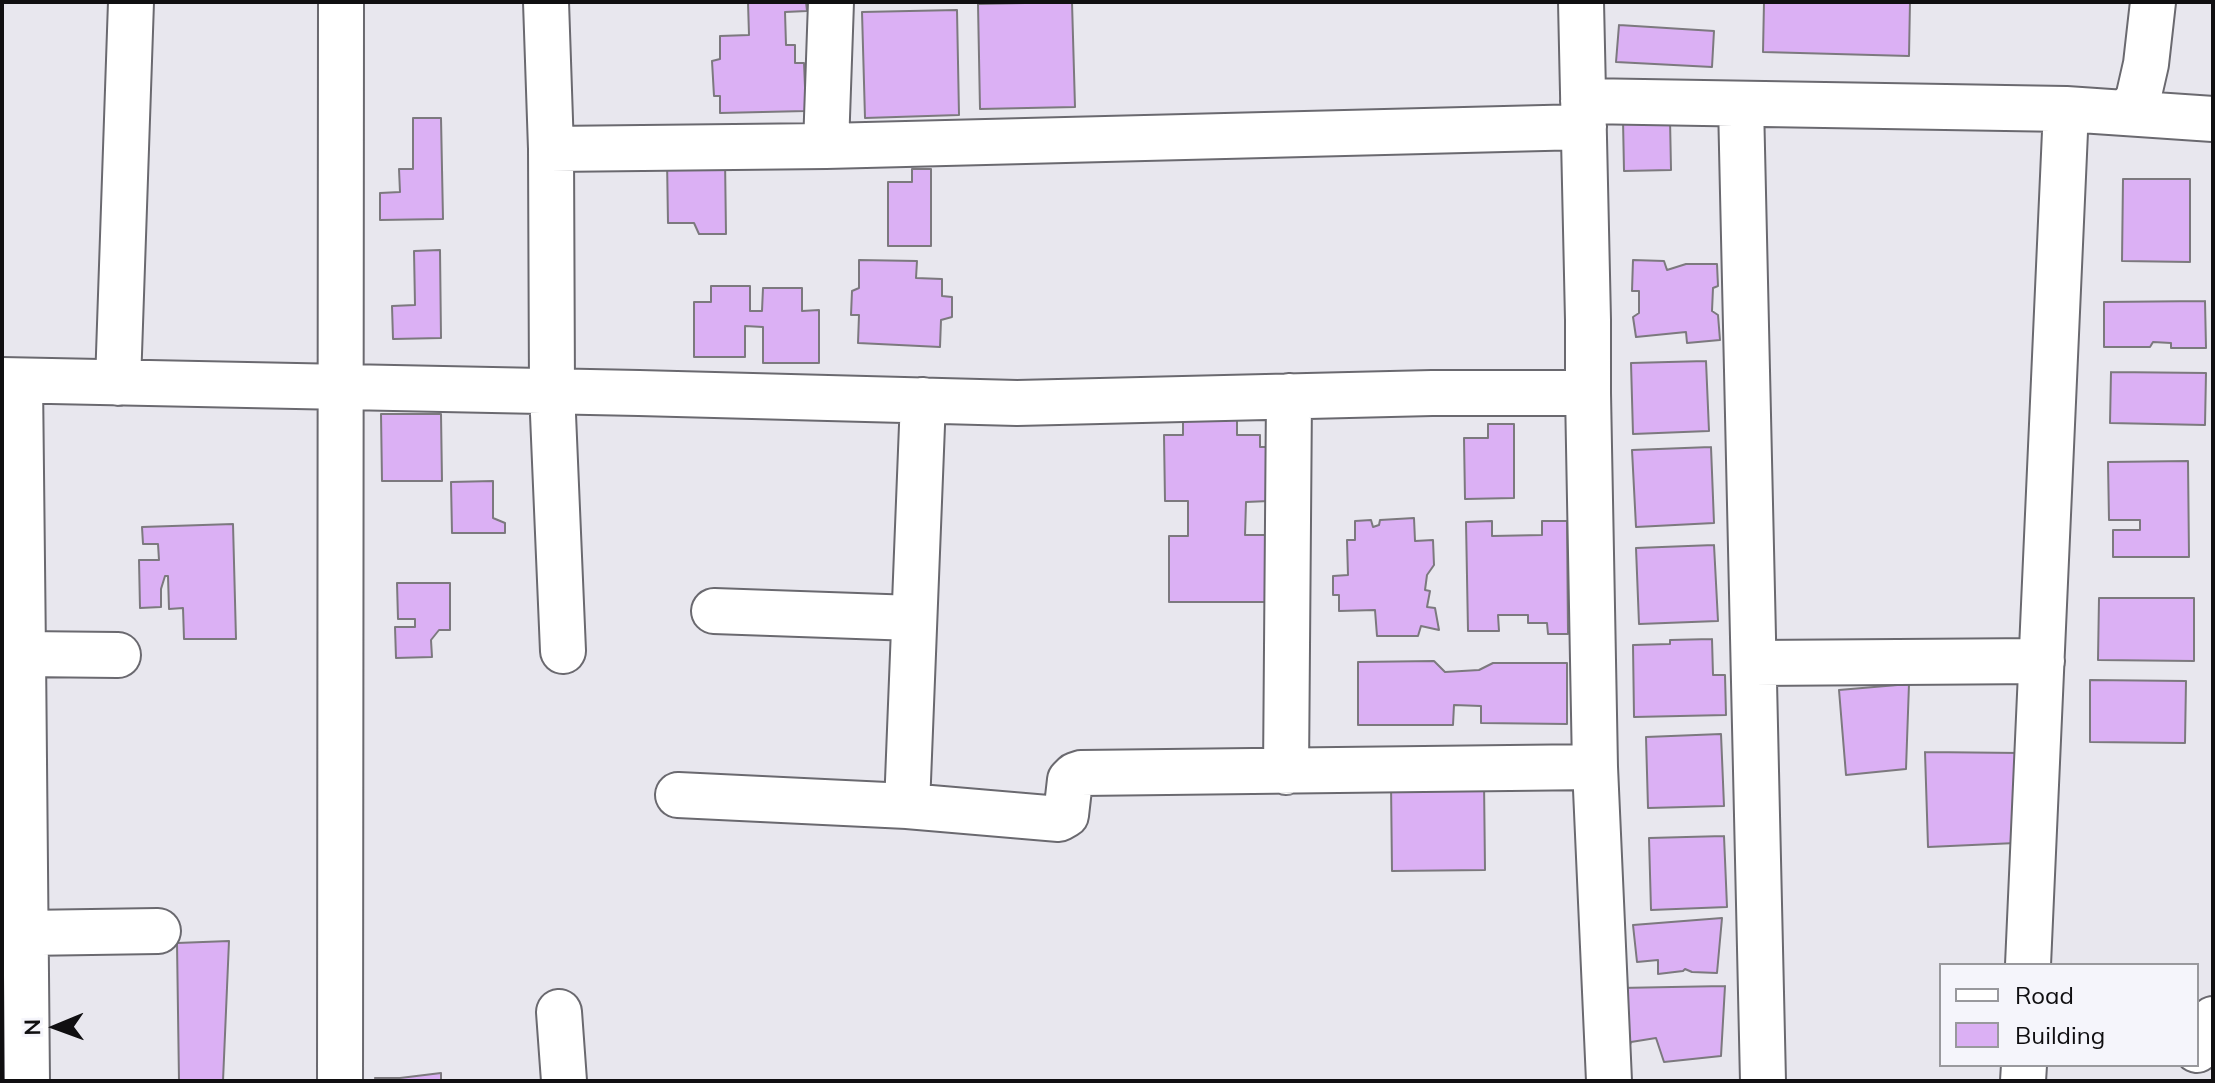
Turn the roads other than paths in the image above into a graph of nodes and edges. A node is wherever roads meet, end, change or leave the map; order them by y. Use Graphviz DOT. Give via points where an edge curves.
graph roads {
  1 [pos="131,2"];
  2 [pos="341,2"];
  3 [pos="546,2"];
  4 [pos="831,2"];
  5 [pos="1581,2"];
  6 [pos="2153,2"];
  7 [pos="1741,104"];
  8 [pos="2066,109"];
  9 [pos="2126,113"];
  10 [pos="1584,114"];
  11 [pos="2213,119"];
  12 [pos="826,146"];
  13 [pos="551,149"];
  14 [pos="11,381"];
  15 [pos="118,383"];
  16 [pos="342,388"];
  17 [pos="552,391"];
  18 [pos="1588,393"];
  19 [pos="1289,396"];
  20 [pos="923,400"];
  21 [pos="714,611"];
  22 [pos="914,618"];
  23 [pos="563,651"];
  24 [pos="13,654"];
  25 [pos="118,655"];
  26 [pos="2042,661"];
  27 [pos="1754,663"];
  28 [pos="1595,767"];
  29 [pos="1286,772"];
  30 [pos="678,795"];
  31 [pos="907,806"];
  32 [pos="158,931"];
  33 [pos="25,933"];
  34 [pos="2028,963"];
  35 [pos="559,1012"];
  36 [pos="2213,1019"];
  37 [pos="2199,1046"];
  38 [pos="27,1081"];
  39 [pos="340,1081"];
  40 [pos="564,1081"];
  41 [pos="1609,1081"];
  42 [pos="1763,1081"];
  1 -- 15 [label="street"];
  2 -- 16 [label="street"];
  3 -- 13 [label="street"];
  4 -- 12 [label="street"];
  5 -- 10 [label="street"];
  6 -- 9 [label="street" via="2138,99"];
  7 -- 8 [label="street"];
  7 -- 10 [label="street"];
  7 -- 27 [label="street"];
  8 -- 9 [label="street"];
  8 -- 26 [label="street"];
  9 -- 11 [label="street"];
  10 -- 12 [label="street"];
  10 -- 18 [label="street"];
  12 -- 13 [label="street"];
  13 -- 17 [label="street"];
  14 -- 15 [label="street"];
  14 -- 24 [label="street"];
  15 -- 16 [label="street"];
  16 -- 17 [label="street"];
  16 -- 39 [label="street"];
  17 -- 20 [label="street"];
  17 -- 23 [label="street"];
  18 -- 19 [label="street"];
  18 -- 28 [label="street"];
  19 -- 20 [label="street" via="1017,403"];
  19 -- 29 [label="street"];
  20 -- 22 [label="street"];
  21 -- 22 [label="street"];
  22 -- 31 [label="street"];
  24 -- 25 [label="street"];
  24 -- 33 [label="street"];
  26 -- 27 [label="street"];
  26 -- 34 [label="street"];
  27 -- 42 [label="street"];
  28 -- 29 [label="street"];
  28 -- 41 [label="street"];
  29 -- 31 [label="street" via="1081,773 1070,780 1066,815 1059,819"];
  30 -- 31 [label="street"];
  32 -- 33 [label="street"];
  33 -- 38 [label="street"];
  35 -- 40 [label="street"];
  36 -- 37 [label="street"];
}
